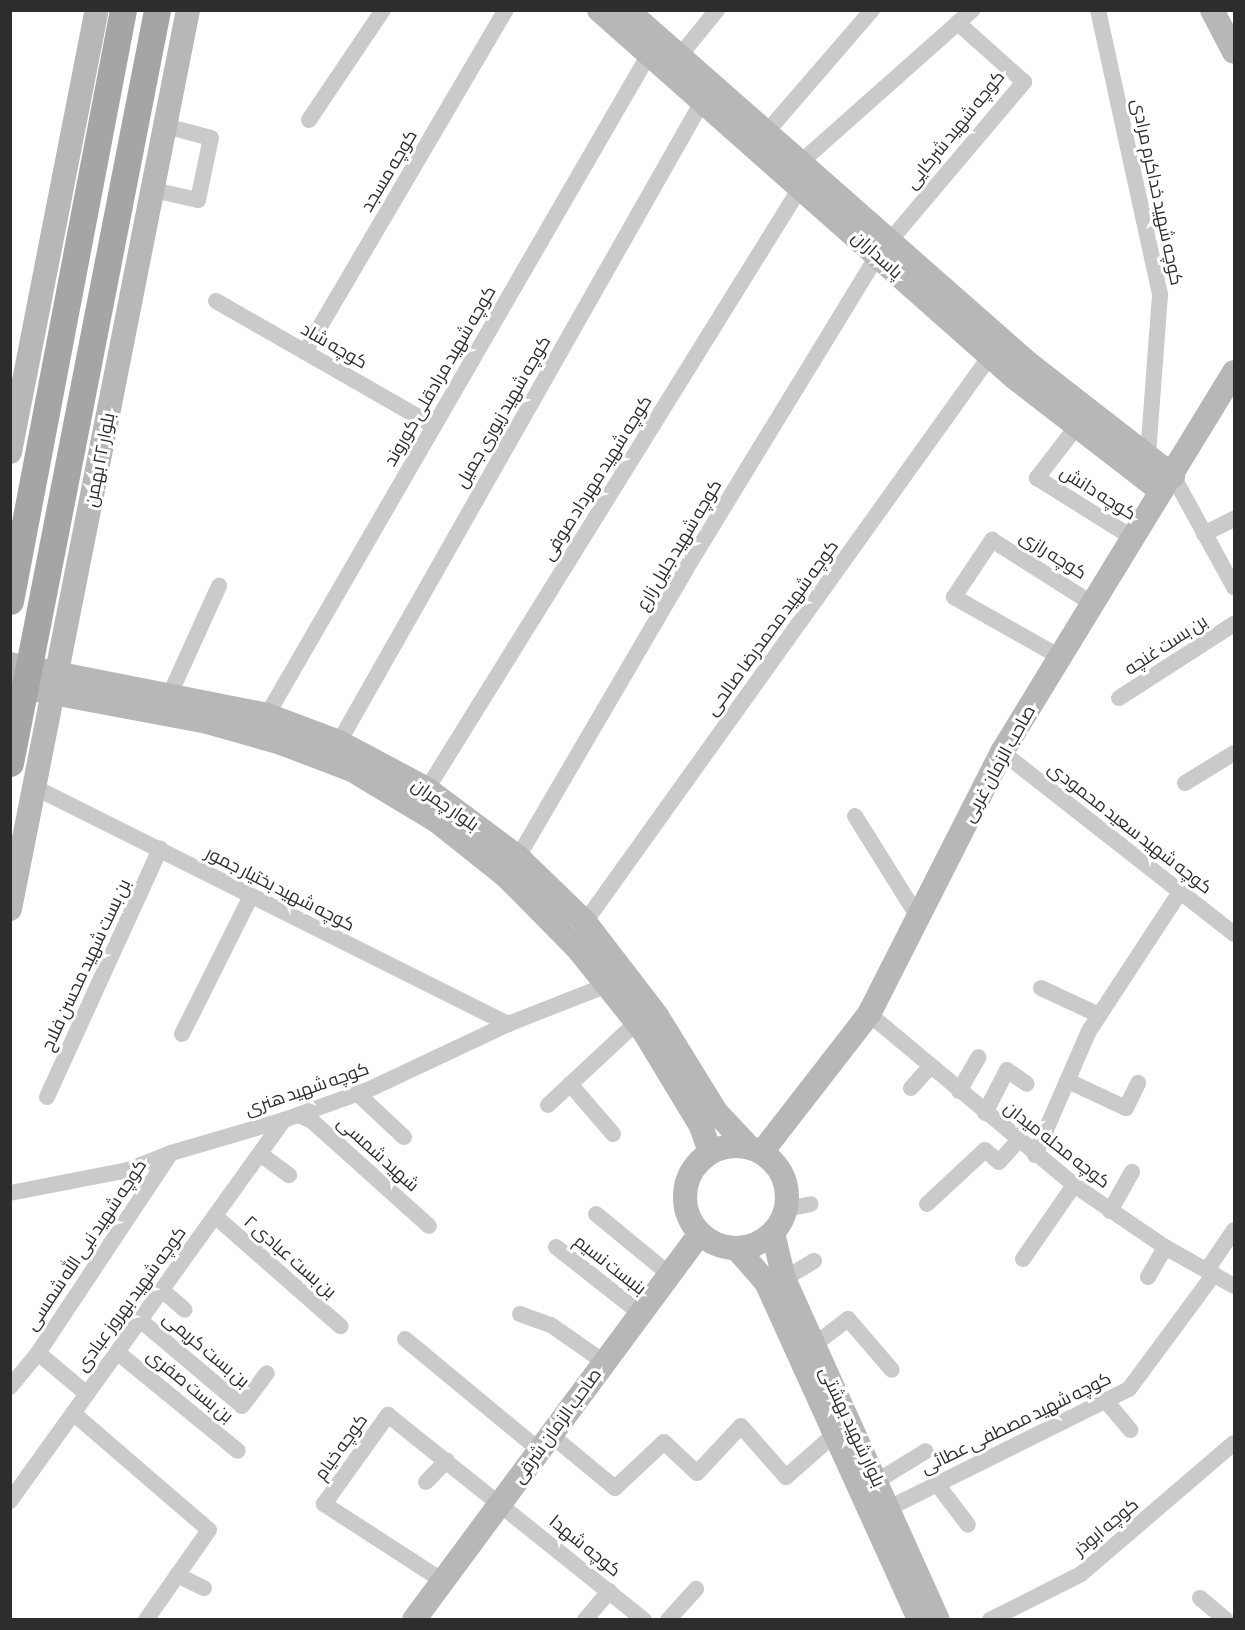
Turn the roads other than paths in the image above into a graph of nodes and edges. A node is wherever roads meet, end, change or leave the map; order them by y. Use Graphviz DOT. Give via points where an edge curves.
graph roads {
  1 [pos="97,10"];
  2 [pos="123,10"];
  3 [pos="157,10"];
  4 [pos="188,10"];
  5 [pos="383,10"];
  6 [pos="506,10"];
  7 [pos="599,10"];
  8 [pos="627,10"];
  9 [pos="717,10"];
  10 [pos="872,10"];
  11 [pos="972,10"];
  12 [pos="1098,10"];
  13 [pos="1212,10"];
  14 [pos="958,23"];
  15 [pos="1234,52"];
  16 [pos="648,56"];
  17 [pos="678,58"];
  18 [pos="702,102"];
  19 [pos="309,120"];
  20 [pos="166,126"];
  21 [pos="765,134"];
  22 [pos="801,162"];
  23 [pos="800,188"];
  24 [pos="153,190"];
  25 [pos="883,249"];
  26 [pos="216,301"];
  27 [pos="305,352"];
  28 [pos="990,357"];
  29 [pos="1234,372"];
  30 [pos="1225,400"];
  31 [pos="434,426"];
  32 [pos="1077,426"];
  33 [pos="10,452"];
  34 [pos="1148,454"];
  35 [pos="1167,484"];
  36 [pos="1234,519"];
  37 [pos="1204,534"];
  38 [pos="1133,537"];
  39 [pos="219,586"];
  40 [pos="1234,587"];
  41 [pos="10,601"];
  42 [pos="1093,604"];
  43 [pos="1234,624"];
  44 [pos="1060,657"];
  45 [pos="19,676"];
  46 [pos="57,683"];
  47 [pos="170,694"];
  48 [pos="1119,698"];
  49 [pos="267,715"];
  50 [pos="339,742"];
  51 [pos="1002,752"];
  52 [pos="1234,753"];
  53 [pos="10,763"];
  54 [pos="1185,783"];
  55 [pos="36,788"];
  56 [pos="427,789"];
  57 [pos="855,816"];
  58 [pos="160,849"];
  59 [pos="518,857"];
  60 [pos="1180,892"];
  61 [pos="250,898"];
  62 [pos="10,909"];
  63 [pos="918,917"];
  64 [pos="585,922"];
  65 [pos="1234,934"];
  66 [pos="605,986"];
  67 [pos="1041,988"];
  68 [pos="869,1014"];
  69 [pos="1099,1015"];
  70 [pos="637,1022"];
  71 [pos="508,1024"];
  72 [pos="182,1034"];
  73 [pos="979,1057"];
  74 [pos="930,1066"];
  75 [pos="1068,1081"];
  76 [pos="1138,1083"];
  77 [pos="570,1084"];
  78 [pos="1027,1084"];
  79 [pos="911,1088"];
  80 [pos="959,1091"];
  81 [pos="358,1094"];
  82 [pos="47,1097"];
  83 [pos="548,1106"];
  84 [pos="985,1113"];
  85 [pos="291,1118"];
  86 [pos="613,1134"];
  87 [pos="404,1137"];
  88 [pos="1018,1141"];
  89 [pos="755,1149"];
  90 [pos="710,1152"];
  91 [pos="171,1153"];
  92 [pos="260,1154"];
  93 [pos="1035,1155"];
  94 [pos="1132,1172"];
  95 [pos="289,1175"];
  96 [pos="1074,1185"];
  97 [pos="10,1193"];
  98 [pos="811,1204"];
  99 [pos="927,1204"];
  100 [pos="786,1209"];
  101 [pos="1110,1211"];
  102 [pos="596,1214"];
  103 [pos="215,1216"];
  104 [pos="429,1226"];
  105 [pos="1234,1230"];
  106 [pos="700,1233"];
  107 [pos="773,1233"];
  108 [pos="556,1247"];
  109 [pos="1165,1247"];
  110 [pos="736,1248"];
  111 [pos="1023,1260"];
  112 [pos="814,1261"];
  113 [pos="1210,1272"];
  114 [pos="669,1274"];
  115 [pos="1148,1277"];
  116 [pos="784,1279"];
  117 [pos="1234,1286"];
  118 [pos="162,1290"];
  119 [pos="185,1310"];
  120 [pos="520,1314"];
  121 [pos="640,1314"];
  122 [pos="140,1320"];
  123 [pos="340,1326"];
  124 [pos="405,1339"];
  125 [pos="814,1345"];
  126 [pos="117,1352"];
  127 [pos="38,1353"];
  128 [pos="604,1362"];
  129 [pos="892,1370"];
  130 [pos="267,1373"];
  131 [pos="10,1387"];
  132 [pos="87,1394"];
  133 [pos="1106,1401"];
  134 [pos="73,1413"];
  135 [pos="1130,1430"];
  136 [pos="835,1434"];
  137 [pos="545,1443"];
  138 [pos="1234,1443"];
  139 [pos="238,1451"];
  140 [pos="926,1451"];
  141 [pos="447,1460"];
  142 [pos="877,1481"];
  143 [pos="426,1482"];
  144 [pos="937,1484"];
  145 [pos="10,1501"];
  146 [pos="501,1502"];
  147 [pos="889,1508"];
  148 [pos="968,1525"];
  149 [pos="177,1575"];
  150 [pos="442,1581"];
  151 [pos="204,1588"];
  152 [pos="696,1589"];
  153 [pos="609,1591"];
  154 [pos="1200,1598"];
  155 [pos="153,1617"];
  156 [pos="414,1620"];
  157 [pos="585,1620"];
  158 [pos="644,1620"];
  159 [pos="668,1620"];
  160 [pos="919,1620"];
  161 [pos="938,1620"];
  162 [pos="990,1620"];
  163 [pos="1226,1620"];
  1 -- 33 [label="main road"];
  2 -- 41 [label="main road"];
  3 -- 45 [label="main road, بلوار ۲۲ بهمن"];
  4 -- 20 [label="main road, بلوار ۲۲ بهمن"];
  5 -- 19 [label="street"];
  6 -- 27 [label="street, کوچه مسجد"];
  7 -- 16 [label="main road, پاسداران"];
  8 -- 17 [label="main road, پاسداران"];
  9 -- 17 [label="street"];
  10 -- 21 [label="street"];
  11 -- 14 [label="street"];
  12 -- 34 [label="street, کوچه شهید خداکرم مرادی" via="1160,295"];
  13 -- 15 [label="main road"];
  14 -- 22 [label="street"];
  14 -- 25 [label="street, کوچه شهید شرکایی" via="1024,82"];
  16 -- 18 [label="main road, پاسداران"];
  16 -- 31 [label="street, کوچه شهید مرادقلی کوروند"];
  17 -- 21 [label="main road, پاسداران"];
  18 -- 23 [label="main road, پاسداران"];
  18 -- 50 [label="street, کوچه شهید زیوری جمیل"];
  20 -- 24 [label="main road, بلوار ۲۲ بهمن"];
  20 -- 24 [label="street" via="211,138 198,200"];
  21 -- 22 [label="main road, پاسداران"];
  22 -- 25 [label="main road, پاسداران"];
  23 -- 25 [label="main road, پاسداران"];
  23 -- 56 [label="street, کوچه شهید مهرداد صوفی"];
  24 -- 46 [label="main road, بلوار ۲۲ بهمن"];
  25 -- 28 [label="main road, پاسداران"];
  25 -- 34 [label="main road, پاسداران"];
  25 -- 59 [label="street, کوچه شهید جلیل زارع" via="686,569"];
  26 -- 27 [label="street, کوچه شاد"];
  27 -- 31 [label="street, کوچه شاد"];
  28 -- 32 [label="main road, پاسداران"];
  28 -- 64 [label="street, کوچه شهید محمدرضا صالحی"];
  29 -- 30 [label="main road, صاحب الزمان غربی"];
  30 -- 35 [label="main road, صاحب الزمان غربی"];
  31 -- 49 [label="street, کوچه شهید مرادقلی کوروند"];
  32 -- 35 [label="main road, پاسداران"];
  32 -- 38 [label="street, کوچه دانش" via="1037,478"];
  34 -- 35 [label="main road, پاسداران"];
  35 -- 37 [label="street"];
  35 -- 38 [label="main road, صاحب الزمان غربی"];
  36 -- 37 [label="street"];
  37 -- 40 [label="street"];
  38 -- 42 [label="main road, صاحب الزمان غربی"];
  39 -- 47 [label="street"];
  42 -- 44 [label="main road, صاحب الزمان غربی"];
  42 -- 44 [label="street, کوچه رازی" via="992,540 954,597"];
  43 -- 48 [label="street, بن بست غنچه"];
  44 -- 51 [label="main road, صاحب الزمان غربی"];
  45 -- 46 [label="main road, بلوار چمران"];
  45 -- 53 [label="main road, بلوار ۲۲ بهمن"];
  46 -- 47 [label="main road, بلوار چمران"];
  46 -- 55 [label="main road, بلوار ۲۲ بهمن"];
  46 -- 66 [label="main road, بلوار چمران" via="207,722 352,770 437,821 506,876 578,949"];
  47 -- 49 [label="main road, بلوار چمران"];
  49 -- 50 [label="main road, بلوار چمران"];
  50 -- 56 [label="main road, بلوار چمران"];
  51 -- 60 [label="street, کوچه شهید سعید محمودی"];
  51 -- 63 [label="main road, صاحب الزمان غربی"];
  52 -- 54 [label="street"];
  55 -- 58 [label="street, کوچه شهید بختیار جمور"];
  55 -- 62 [label="main road, بلوار ۲۲ بهمن"];
  56 -- 59 [label="main road, بلوار چمران"];
  57 -- 63 [label="street"];
  58 -- 61 [label="street, کوچه شهید بختیار جمور"];
  58 -- 82 [label="street, بن بست شهید محسن فلاح"];
  59 -- 64 [label="main road, بلوار چمران"];
  60 -- 65 [label="street, کوچه شهید سعید محمودی"];
  60 -- 69 [label="street"];
  61 -- 71 [label="street, کوچه شهید بختیار جمور"];
  61 -- 72 [label="street"];
  63 -- 68 [label="main road, صاحب الزمان غربی"];
  64 -- 89 [label="main road, بلوار چمران" via="657,1016 717,1113"];
  66 -- 70 [label="main road, بلوار چمران"];
  66 -- 71 [label="street, کوچه شهید هنری"];
  67 -- 69 [label="street"];
  68 -- 74 [label="street, کوچه محله میدان"];
  68 -- 89 [label="main road, صاحب الزمان غربی"];
  69 -- 75 [label="street"];
  70 -- 77 [label="street"];
  70 -- 90 [label="main road, بلوار چمران" via="701,1126"];
  71 -- 81 [label="street, کوچه شهید هنری"];
  73 -- 80 [label="street"];
  74 -- 79 [label="street"];
  74 -- 80 [label="street, کوچه محله میدان"];
  75 -- 76 [label="street" via="1126,1108"];
  75 -- 93 [label="street"];
  77 -- 83 [label="street"];
  77 -- 86 [label="street"];
  78 -- 84 [label="street" via="1007,1070"];
  80 -- 84 [label="street, کوچه محله میدان"];
  81 -- 85 [label="street, کوچه شهید هنری"];
  81 -- 87 [label="street"];
  84 -- 88 [label="street, کوچه محله میدان"];
  85 -- 91 [label="street, کوچه شهید هنری"];
  85 -- 92 [label="street, کوچه شهید بهروز عبادی"];
  85 -- 104 [label="street, شهید شمسی" via="312,1121"];
  88 -- 93 [label="street, کوچه محله میدان"];
  88 -- 99 [label="street" via="999,1162 985,1150"];
  89 -- 90 [label="main road" via="729,1146"];
  89 -- 100 [label="main road" via="781,1170 786,1183"];
  90 -- 106 [label="main road" via="692,1171 685,1197 692,1223"];
  91 -- 97 [label="street, کوچه شهید هنری" via="128,1170"];
  91 -- 127 [label="street, کوچه شهید نبی الله شمسی"];
  92 -- 95 [label="street"];
  92 -- 103 [label="street, کوچه شهید بهروز عبادی"];
  93 -- 96 [label="street, کوچه محله میدان"];
  94 -- 101 [label="street"];
  96 -- 101 [label="street, کوچه محله میدان"];
  96 -- 111 [label="street"];
  98 -- 100 [label="street"];
  100 -- 107 [label="main road"];
  101 -- 109 [label="street, کوچه محله میدان"];
  102 -- 114 [label="street"];
  103 -- 118 [label="street, کوچه شهید بهروز عبادی"];
  103 -- 123 [label="street, بن بست عبادی ۲"];
  105 -- 113 [label="street, کوچه شهید مصطفی عطائی"];
  106 -- 110 [label="main road" via="723,1246"];
  106 -- 114 [label="main road, صاحب الزمان شرقی"];
  107 -- 110 [label="main road" via="750,1246"];
  107 -- 116 [label="main road, بلوار شهید بهشتی"];
  108 -- 121 [label="street, بنبست نسیم"];
  109 -- 113 [label="street, کوچه محله میدان"];
  109 -- 115 [label="street"];
  110 -- 136 [label="main road, بلوار شهید بهشتی" via="766,1282"];
  112 -- 116 [label="street"];
  113 -- 117 [label="street, کوچه محله میدان"];
  113 -- 133 [label="street, کوچه شهید مصطفی عطائی" via="1129,1389"];
  114 -- 121 [label="main road, صاحب الزمان شرقی"];
  116 -- 125 [label="main road, بلوار شهید بهشتی"];
  118 -- 119 [label="street"];
  118 -- 122 [label="street, کوچه شهید بهروز عبادی"];
  120 -- 128 [label="street" via="551,1325"];
  121 -- 128 [label="main road, صاحب الزمان شرقی"];
  122 -- 126 [label="street, کوچه شهید بهروز عبادی"];
  122 -- 130 [label="street, بن بست کریمی" via="242,1406"];
  124 -- 137 [label="street"];
  125 -- 129 [label="street" via="848,1319"];
  125 -- 142 [label="main road, بلوار شهید بهشتی"];
  126 -- 132 [label="street, کوچه شهید بهروز عبادی"];
  126 -- 139 [label="street, بن بست صفری"];
  127 -- 131 [label="street, کوچه شهید نبی الله شمسی"];
  127 -- 132 [label="street"];
  128 -- 137 [label="main road, صاحب الزمان شرقی"];
  132 -- 134 [label="street, کوچه شهید بهروز عبادی"];
  133 -- 135 [label="street"];
  133 -- 144 [label="street, کوچه شهید مصطفی عطائی"];
  134 -- 145 [label="street, کوچه شهید بهروز عبادی"];
  134 -- 149 [label="street" via="209,1530"];
  136 -- 137 [label="street" via="786,1477 741,1426 697,1473 664,1442 615,1488"];
  136 -- 160 [label="main road, بلوار شهید بهشتی"];
  137 -- 146 [label="main road, صاحب الزمان شرقی"];
  138 -- 162 [label="street, کوچه ابوذر" via="1081,1574"];
  140 -- 142 [label="street"];
  141 -- 143 [label="street"];
  141 -- 146 [label="street, کوچه خیام"];
  141 -- 150 [label="street, کوچه خیام" via="388,1415 324,1504"];
  142 -- 147 [label="main road, بلوار شهید بهشتی"];
  144 -- 147 [label="street, کوچه شهید مصطفی عطائی"];
  144 -- 148 [label="street"];
  146 -- 150 [label="main road, صاحب الزمان شرقی"];
  146 -- 153 [label="street, کوچه شهدا"];
  147 -- 161 [label="main road, بلوار شهید بهشتی"];
  149 -- 151 [label="street"];
  149 -- 155 [label="street"];
  150 -- 156 [label="main road, صاحب الزمان شرقی"];
  152 -- 159 [label="street"];
  153 -- 157 [label="street"];
  153 -- 158 [label="street, کوچه شهدا"];
  154 -- 163 [label="street"];
}
